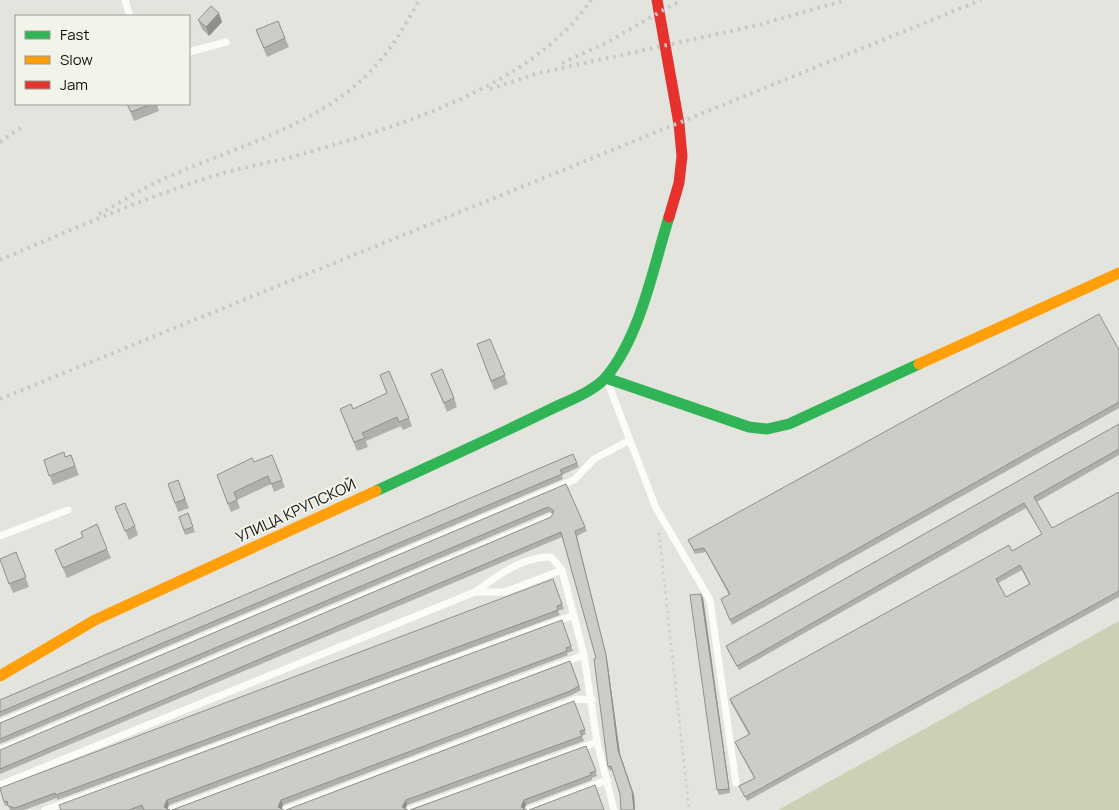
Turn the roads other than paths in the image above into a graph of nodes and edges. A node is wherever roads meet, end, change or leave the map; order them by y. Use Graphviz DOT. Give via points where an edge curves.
graph roads {
  1 [pos="125,0"];
  2 [pos="658,0"];
  3 [pos="130,15"];
  4 [pos="226,42"];
  5 [pos="190,52"];
  6 [pos="1119,272"];
  7 [pos="606,378"];
  8 [pos="630,440"];
  9 [pos="68,510"];
  10 [pos="551,517"];
  11 [pos="0,536"];
  12 [pos="562,570"];
  13 [pos="475,592"];
  14 [pos="574,615"];
  15 [pos="584,654"];
  16 [pos="0,676"];
  17 [pos="592,700"];
  18 [pos="0,723"];
  19 [pos="597,742"];
  20 [pos="0,750"];
  21 [pos="608,780"];
  22 [pos="736,783"];
  23 [pos="0,785"];
  24 [pos="45,810"];
  25 [pos="171,810"];
  26 [pos="285,810"];
  27 [pos="409,810"];
  28 [pos="528,810"];
  29 [pos="614,810"];
  1 -- 3 [label="lane"];
  2 -- 7 [label="main road" via="679,124 682,156 679,183 642,306 622,355"];
  4 -- 5 [label="lane"];
  6 -- 7 [label="main road" via="788,424 767,429 749,428"];
  7 -- 8 [label="lane"];
  7 -- 16 [label="main road, УЛИЦА КРУПСКОЙ" via="584,393 517,426 95,620"];
  8 -- 18 [label="lane" via="594,459 574,480"];
  8 -- 22 [label="lane" via="656,508 710,600"];
  9 -- 11 [label="lane"];
  10 -- 20 [label="lane"];
  12 -- 13 [label="lane" via="505,592"];
  12 -- 13 [label="lane" via="551,557 536,557 506,570"];
  12 -- 14 [label="lane"];
  13 -- 23 [label="lane"];
  14 -- 15 [label="lane"];
  14 -- 24 [label="lane"];
  15 -- 17 [label="lane"];
  15 -- 25 [label="lane"];
  17 -- 19 [label="lane"];
  17 -- 26 [label="lane" via="577,699"];
  19 -- 21 [label="lane"];
  19 -- 27 [label="lane"];
  21 -- 28 [label="lane"];
  21 -- 29 [label="lane"];
}
